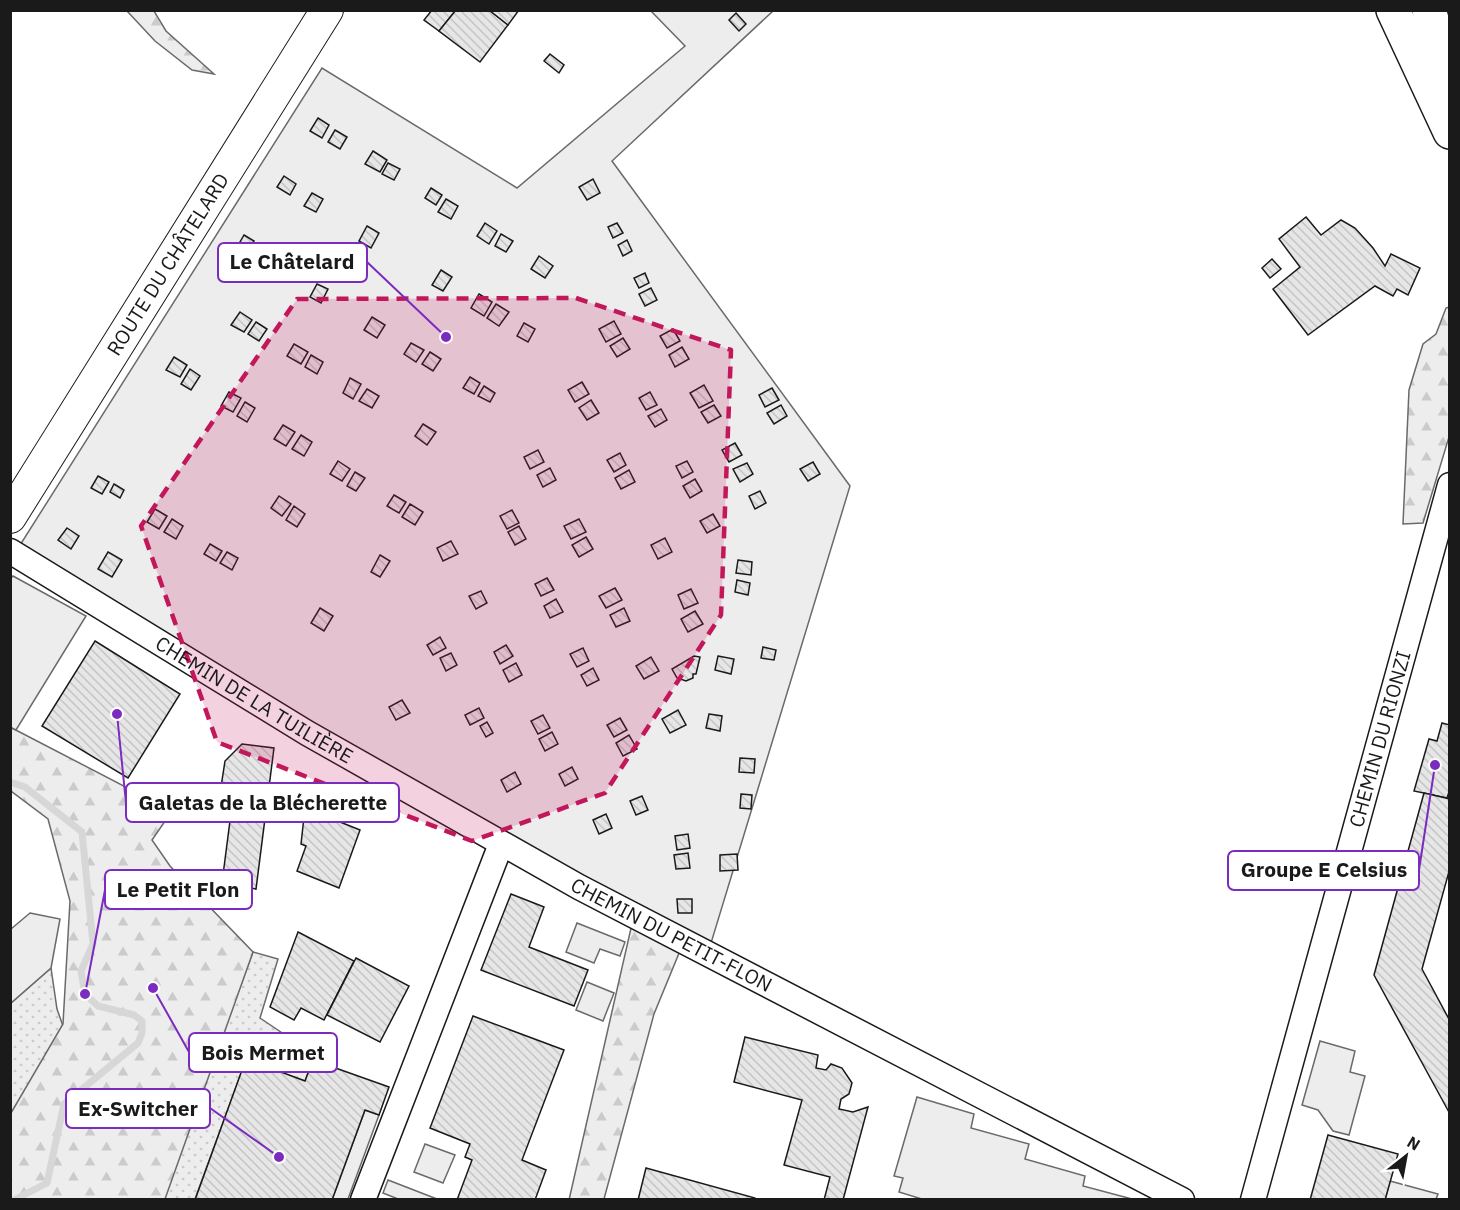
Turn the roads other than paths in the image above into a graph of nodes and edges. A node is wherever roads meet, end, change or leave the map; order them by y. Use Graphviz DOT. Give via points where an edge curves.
graph roads {
  1 [pos="327,10"];
  2 [pos="1393,10"];
  3 [pos="1429,10"];
  4 [pos="1449,77"];
  5 [pos="1449,132"];
  6 [pos="1449,485"];
  7 [pos="10,517"];
  8 [pos="10,551"];
  9 [pos="501,844"];
  10 [pos="363,1200"];
  11 [pos="1182,1200"];
  12 [pos="1253,1200"];
  1 -- 7 [label="main road, ROUTE DU CHÂTELARD"];
  2 -- 5 [label="highway"];
  3 -- 4 [label="highway"];
  6 -- 12 [label="street, CHEMIN DU RIONZI"];
  8 -- 9 [label="street, CHEMIN DE LA TUILIÈRE" via="307,733"];
  9 -- 10 [label="street"];
  9 -- 11 [label="street, CHEMIN DU PETIT-FLON"];
}
